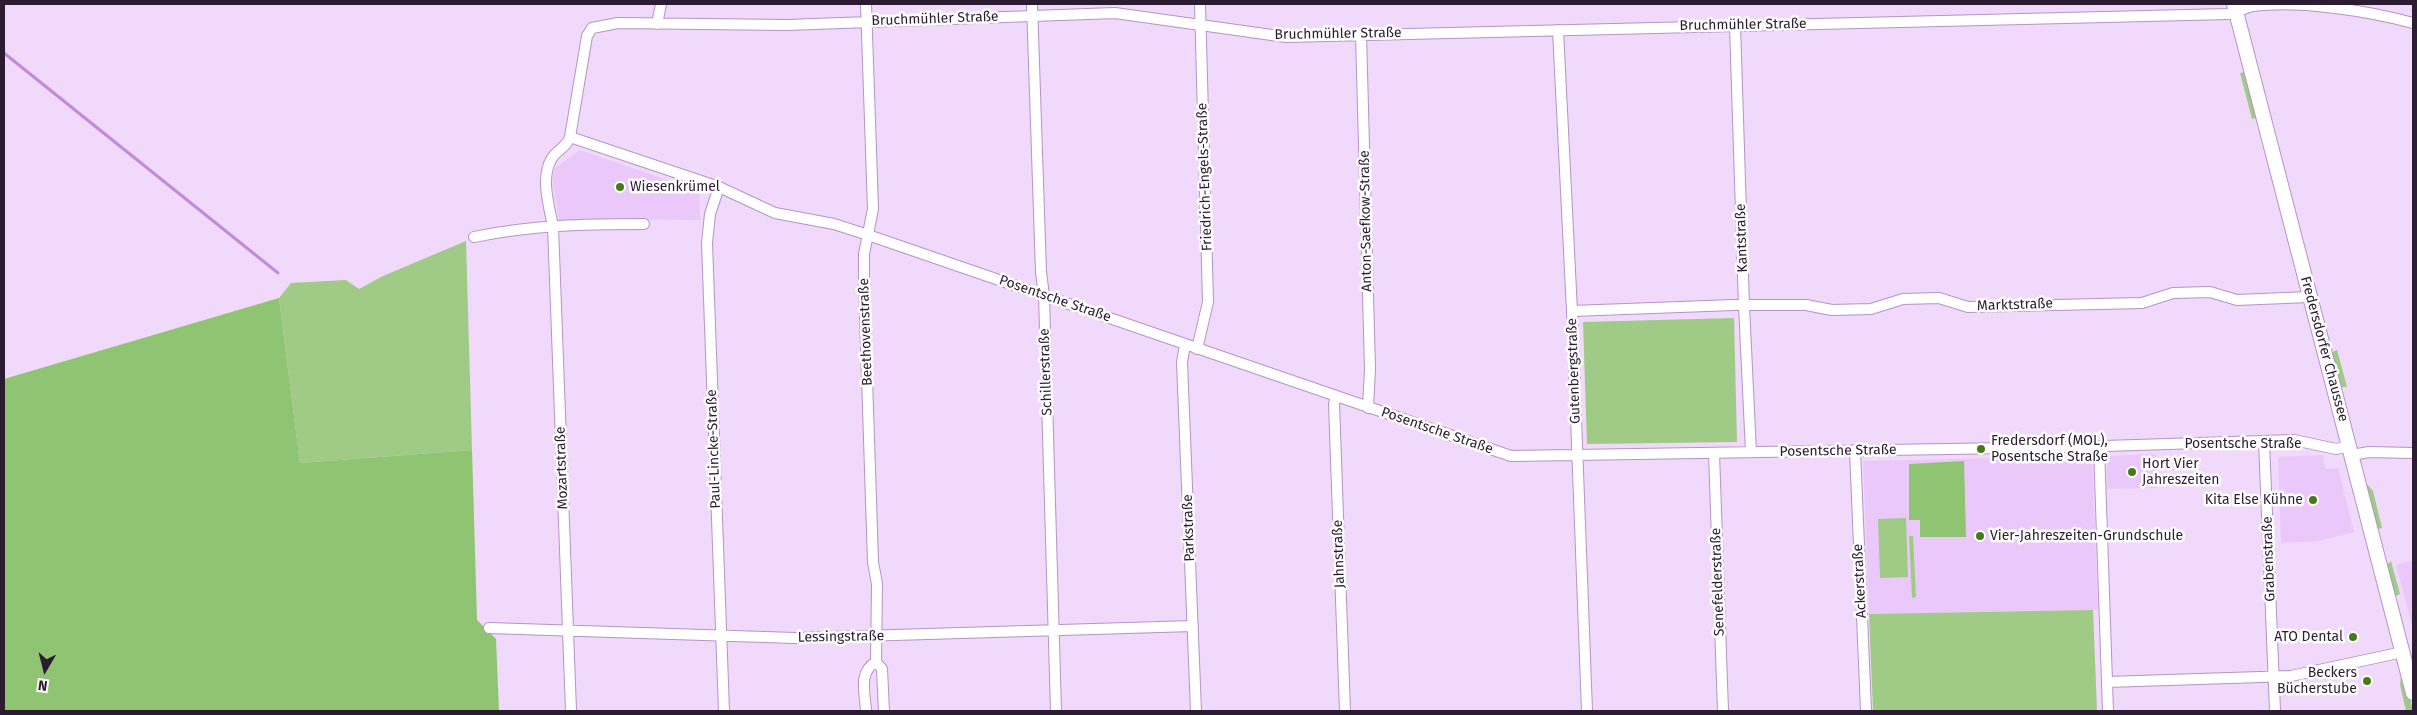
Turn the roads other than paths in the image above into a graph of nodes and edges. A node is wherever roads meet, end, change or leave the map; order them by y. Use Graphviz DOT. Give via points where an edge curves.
graph roads {
  1 [pos="661,4"];
  2 [pos="866,4"];
  3 [pos="1032,4"];
  4 [pos="1200,4"];
  5 [pos="2235,8"];
  6 [pos="1032,16"];
  7 [pos="867,21"];
  8 [pos="2413,22"];
  9 [pos="658,24"];
  10 [pos="1201,24"];
  11 [pos="1735,25"];
  12 [pos="1558,30"];
  13 [pos="1361,34"];
  14 [pos="570,137"];
  15 [pos="719,187"];
  16 [pos="644,224"];
  17 [pos="552,226"];
  18 [pos="868,235"];
  19 [pos="474,237"];
  20 [pos="1044,296"];
  21 [pos="2310,297"];
  22 [pos="1744,306"];
  23 [pos="1572,311"];
  24 [pos="1185,345"];
  25 [pos="1197,349"];
  26 [pos="1336,396"];
  27 [pos="1368,408"];
  28 [pos="2264,441"];
  29 [pos="2099,446"];
  30 [pos="1855,450"];
  31 [pos="2351,450"];
  32 [pos="1751,452"];
  33 [pos="1714,453"];
  34 [pos="2413,453"];
  35 [pos="1577,456"];
  36 [pos="1193,626"];
  37 [pos="489,628"];
  38 [pos="568,630"];
  39 [pos="1053,631"];
  40 [pos="721,636"];
  41 [pos="876,636"];
  42 [pos="2402,652"];
  43 [pos="876,662"];
  44 [pos="2274,676"];
  45 [pos="2107,682"];
  46 [pos="2413,694"];
  47 [pos="571,711"];
  48 [pos="724,711"];
  49 [pos="866,711"];
  50 [pos="884,711"];
  51 [pos="1056,711"];
  52 [pos="1196,711"];
  53 [pos="1345,711"];
  54 [pos="1587,711"];
  55 [pos="1723,711"];
  56 [pos="1866,711"];
  57 [pos="2108,711"];
  58 [pos="2275,711"];
  1 -- 9 [label="street"];
  2 -- 7 [label="street, Beethovenstraße"];
  3 -- 6 [label="street, Schillerstraße"];
  4 -- 10 [label="street, Friedrich-Engels-Straße"];
  5 -- 8 [label="street, Bruchmühler Straße" via="2293,4 2366,12"];
  5 -- 11 [label="street, Bruchmühler Straße" via="2228,14"];
  5 -- 21 [label="main road, Fredersdorfer Chaussee"];
  6 -- 7 [label="street, Bruchmühler Straße"];
  6 -- 10 [label="street, Bruchmühler Straße" via="1115,13"];
  6 -- 20 [label="street, Schillerstraße"];
  7 -- 9 [label="street, Bruchmühler Straße" via="787,26"];
  7 -- 18 [label="street, Beethovenstraße" via="873,209"];
  9 -- 14 [label="street, Bruchmühler Straße" via="618,23 592,28 587,36"];
  10 -- 13 [label="street, Bruchmühler Straße" via="1286,37"];
  10 -- 25 [label="street, Friedrich-Engels-Straße" via="1208,302"];
  11 -- 12 [label="street, Bruchmühler Straße"];
  11 -- 22 [label="street, Kantstraße"];
  12 -- 13 [label="street, Bruchmühler Straße"];
  12 -- 23 [label="street, Gutenbergstraße"];
  13 -- 27 [label="street, Anton-Saefkow-Straße" via="1370,369"];
  14 -- 15 [label="street, Posentsche Straße"];
  14 -- 17 [label="street" via="549,164 548,199"];
  15 -- 18 [label="street, Posentsche Straße" via="776,213 834,224"];
  15 -- 40 [label="street, Paul-Lincke-Straße" via="710,214 707,243"];
  16 -- 17 [label="street"];
  17 -- 19 [label="street"];
  17 -- 38 [label="street, Mozartstraße"];
  18 -- 20 [label="street, Posentsche Straße"];
  18 -- 41 [label="street, Beethovenstraße" via="864,285 873,562 877,584"];
  20 -- 24 [label="street, Posentsche Straße"];
  20 -- 39 [label="street, Schillerstraße"];
  21 -- 22 [label="street, Marktstraße" via="2237,300 2210,292 2165,294 2142,303 1968,307 1939,298 1896,300 1871,309"];
  21 -- 31 [label="main road, Fredersdorfer Chaussee"];
  22 -- 23 [label="street, Marktstraße"];
  22 -- 32 [label="street, Kantstraße"];
  23 -- 35 [label="street, Gutenbergstraße"];
  24 -- 25 [label="street, Posentsche Straße"];
  24 -- 36 [label="street, Parkstraße" via="1182,362"];
  25 -- 26 [label="street, Posentsche Straße"];
  26 -- 27 [label="street, Posentsche Straße"];
  26 -- 53 [label="street, Jahnstraße"];
  27 -- 35 [label="street, Posentsche Straße" via="1512,456"];
  28 -- 29 [label="street, Posentsche Straße"];
  28 -- 31 [label="street, Posentsche Straße" via="2294,440"];
  28 -- 44 [label="street, Grabenstraße"];
  29 -- 30 [label="street, Posentsche Straße"];
  29 -- 45 [label="street"];
  30 -- 32 [label="street, Posentsche Straße"];
  30 -- 56 [label="street, Ackerstraße"];
  31 -- 34 [label="street, Posentsche Straße"];
  31 -- 42 [label="main road, Fredersdorfer Chaussee"];
  32 -- 33 [label="street, Posentsche Straße"];
  33 -- 35 [label="street, Posentsche Straße"];
  33 -- 55 [label="street, Senefelderstraße"];
  35 -- 54 [label="street, Gutenbergstraße"];
  36 -- 39 [label="street, Lessingstraße"];
  36 -- 52 [label="street, Parkstraße"];
  37 -- 38 [label="street, Lessingstraße"];
  38 -- 40 [label="street, Lessingstraße"];
  38 -- 47 [label="street, Mozartstraße"];
  39 -- 41 [label="street, Lessingstraße"];
  39 -- 51 [label="street, Schillerstraße"];
  40 -- 41 [label="street, Lessingstraße"];
  40 -- 48 [label="street, Paul-Lincke-Straße"];
  41 -- 43 [label="street, Beethovenstraße"];
  42 -- 44 [label="street" via="2351,665"];
  42 -- 46 [label="main road, Fredersdorfer Chaussee"];
  43 -- 49 [label="street" via="864,674"];
  43 -- 50 [label="street, Beethovenstraße" via="882,670"];
  44 -- 45 [label="street"];
  44 -- 58 [label="street, Grabenstraße"];
  45 -- 57 [label="street"];
}
